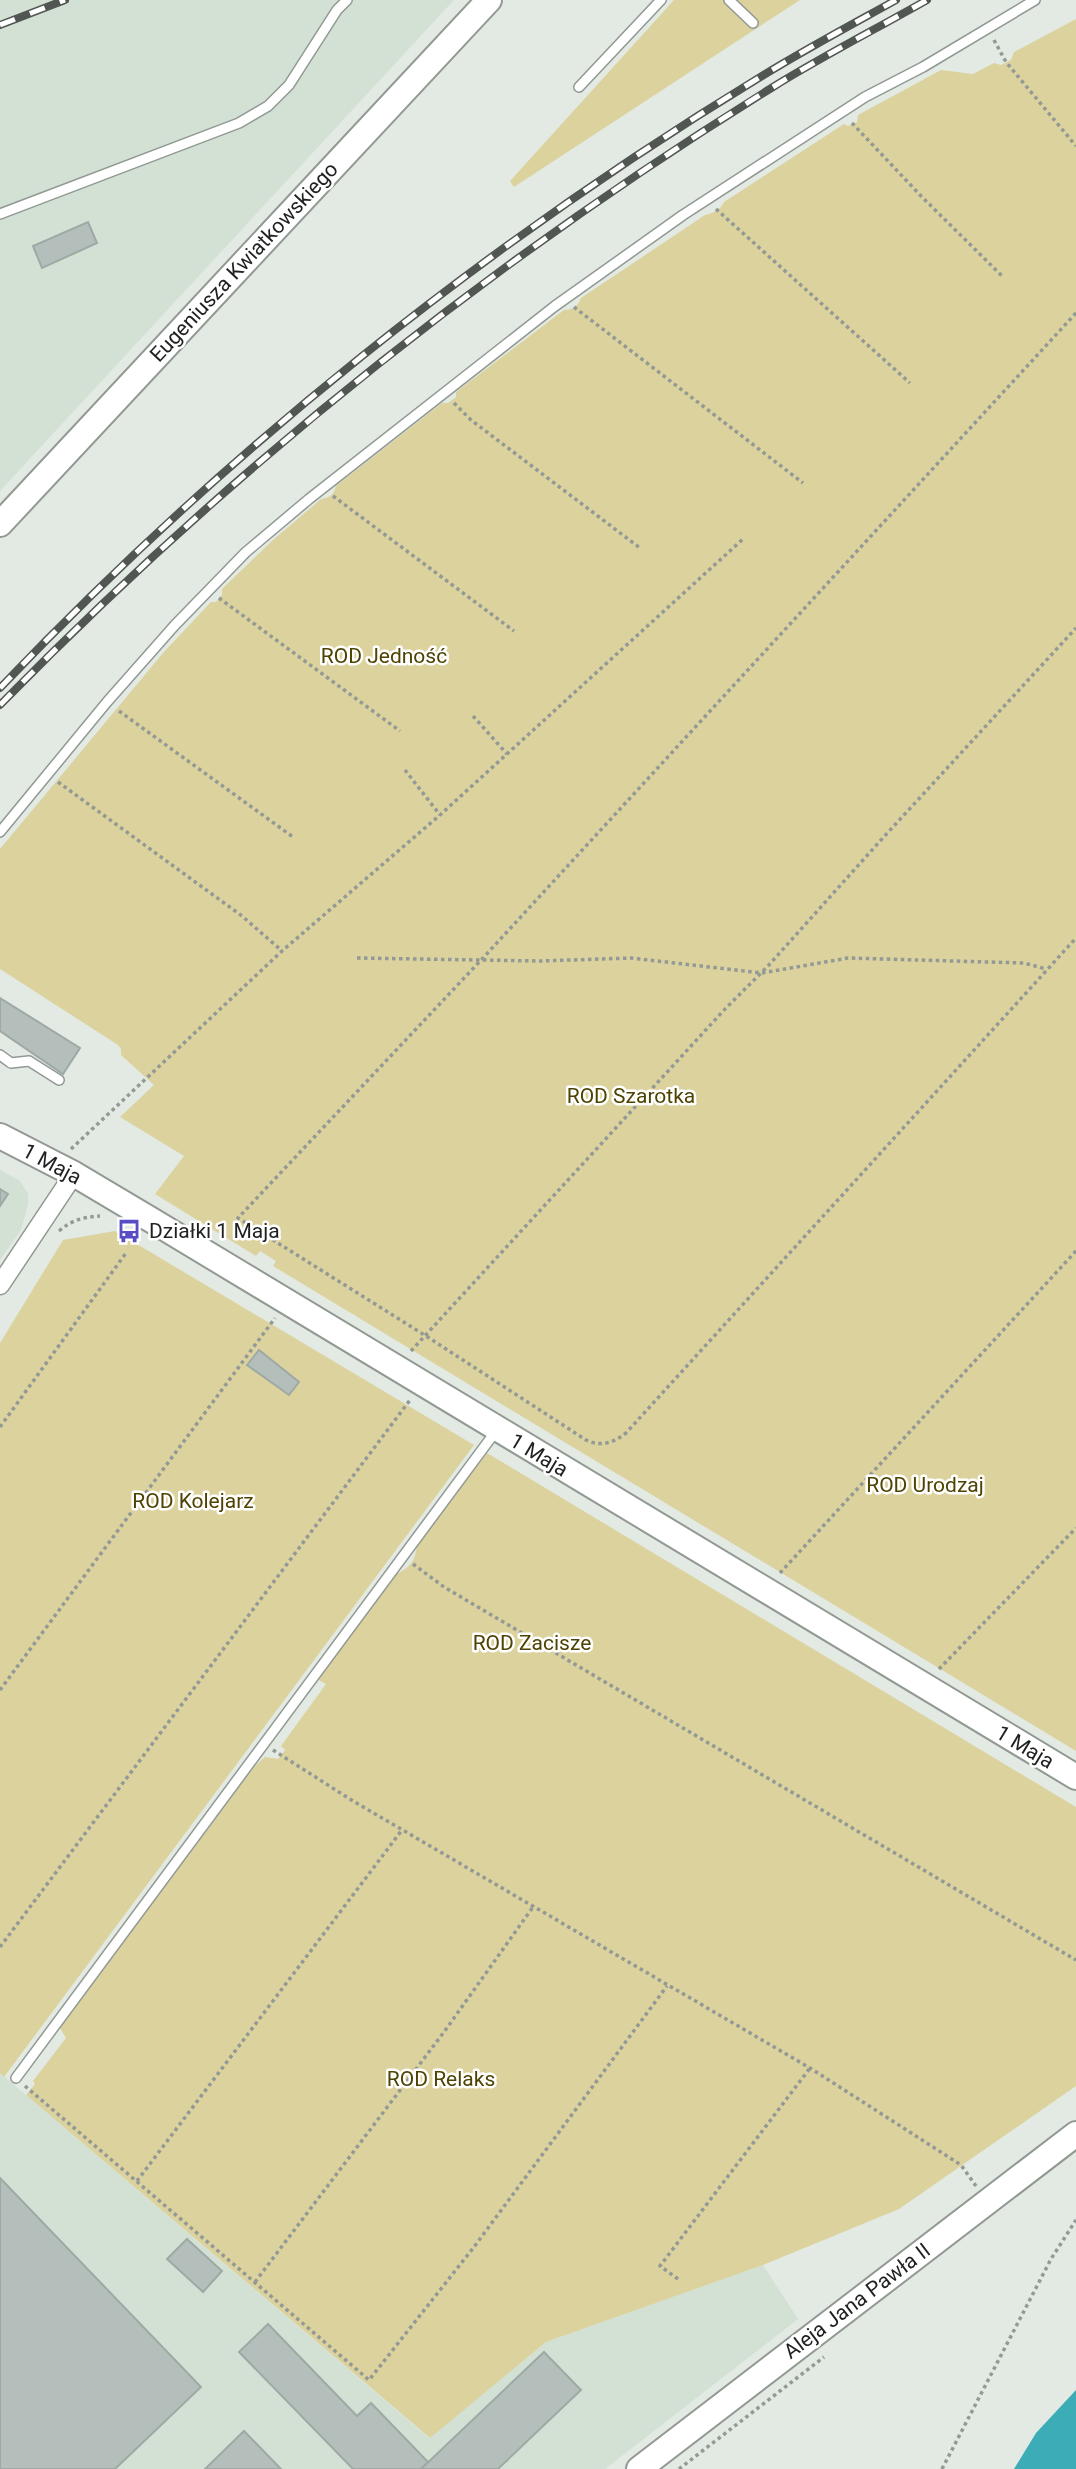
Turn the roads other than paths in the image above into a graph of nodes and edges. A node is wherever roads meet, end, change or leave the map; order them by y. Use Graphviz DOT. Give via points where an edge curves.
graph roads {
  1 [pos="347,0"];
  2 [pos="489,0"];
  3 [pos="661,0"];
  4 [pos="729,0"];
  5 [pos="1035,0"];
  6 [pos="753,23"];
  7 [pos="579,87"];
  8 [pos="0,214"];
  9 [pos="0,524"];
  10 [pos="0,831"];
  11 [pos="0,1055"];
  12 [pos="59,1080"];
  13 [pos="0,1136"];
  14 [pos="64,1169"];
  15 [pos="0,1285"];
  16 [pos="497,1430"];
  17 [pos="1076,1777"];
  18 [pos="16,2078"];
  19 [pos="1076,2134"];
  20 [pos="639,2469"];
  1 -- 8 [label="lane" via="289,85 268,106 239,123"];
  2 -- 9 [label="street, Eugeniusza Kwiatkowskiego"];
  3 -- 7 [label="lane"];
  4 -- 6 [label="lane"];
  5 -- 10 [label="lane" via="844,110 708,198 567,298 323,488 208,590"];
  11 -- 12 [label="lane" via="11,1063 29,1061"];
  13 -- 14 [label="street, 1 Maja"];
  14 -- 15 [label="street"];
  14 -- 16 [label="street, 1 Maja"];
  16 -- 17 [label="street, 1 Maja"];
  16 -- 18 [label="lane"];
  19 -- 20 [label="street, Aleja Jana Pawła II"];
}
